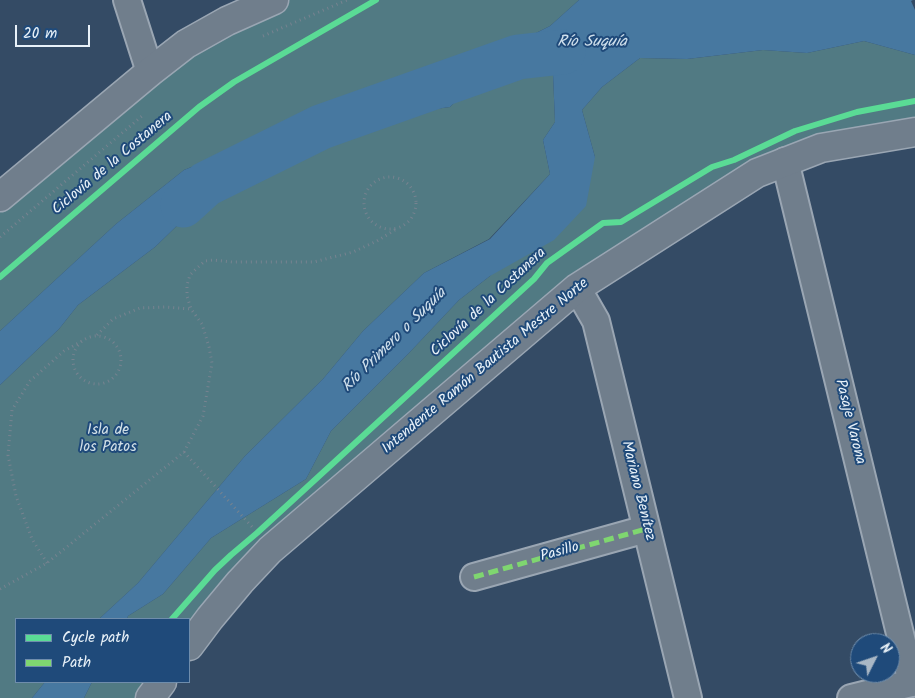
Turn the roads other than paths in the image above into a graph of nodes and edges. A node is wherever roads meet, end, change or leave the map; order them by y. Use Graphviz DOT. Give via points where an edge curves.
graph roads {
  1 [pos="127,0"];
  2 [pos="274,0"];
  3 [pos="150,72"];
  4 [pos="915,132"];
  5 [pos="786,161"];
  6 [pos="0,197"];
  7 [pos="577,288"];
  8 [pos="646,529"];
  9 [pos="474,577"];
  10 [pos="190,645"];
  11 [pos="913,682"];
  12 [pos="161,683"];
  13 [pos="150,698"];
  14 [pos="688,698"];
  15 [pos="852,698"];
  1 -- 3 [label="street"];
  2 -- 3 [label="main road" via="186,44"];
  3 -- 6 [label="main road"];
  4 -- 5 [label="main road, Intendente Ramón Bautista Mestre Norte" via="821,148"];
  5 -- 7 [label="main road, Intendente Ramón Bautista Mestre Norte" via="757,174"];
  5 -- 11 [label="street, Pasaje Varona"];
  7 -- 8 [label="street, Mariano Benítez" via="596,321"];
  7 -- 10 [label="main road, Intendente Ramón Bautista Mestre Norte" via="270,550"];
  8 -- 9 [label="street, Pasillo"];
  8 -- 14 [label="street, Mariano Benítez"];
  11 -- 15 [label="street"];
  12 -- 13 [label="main road"];
}
